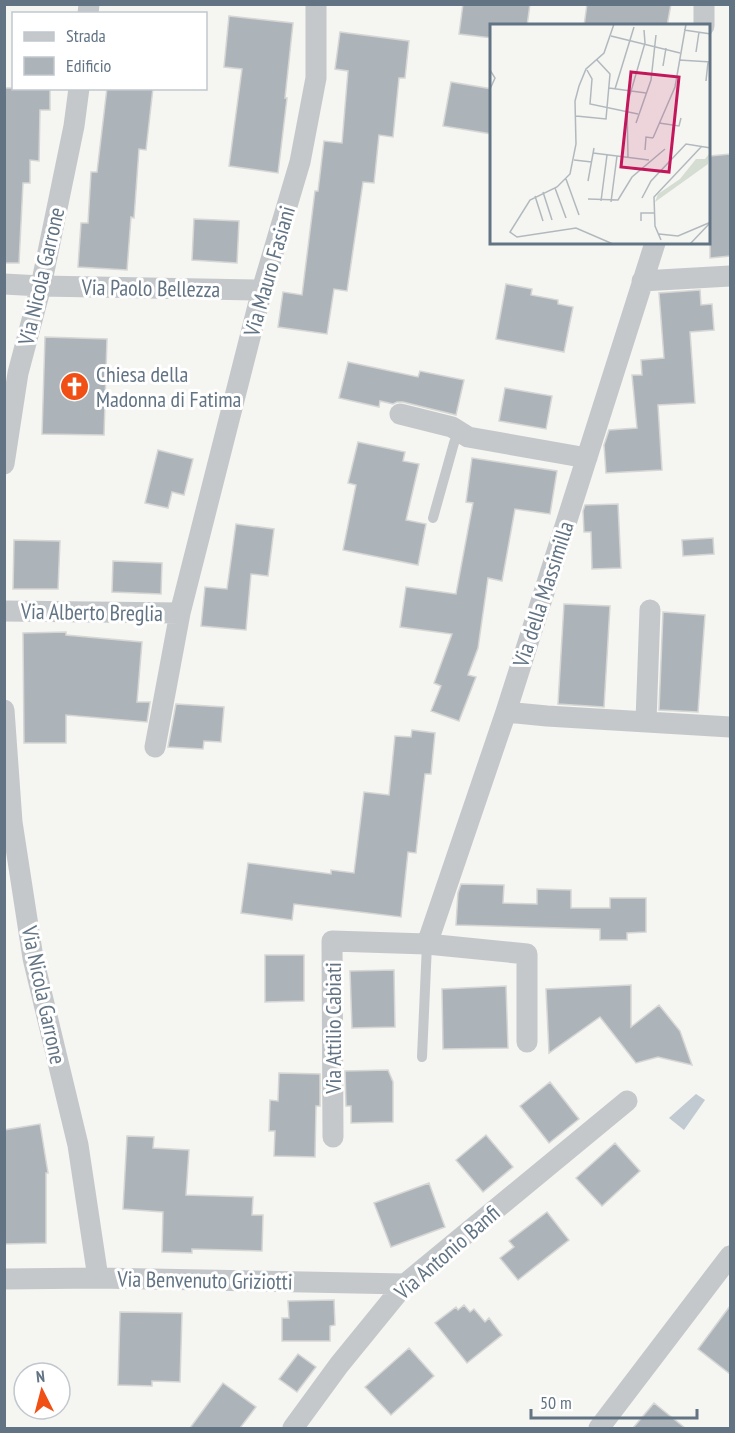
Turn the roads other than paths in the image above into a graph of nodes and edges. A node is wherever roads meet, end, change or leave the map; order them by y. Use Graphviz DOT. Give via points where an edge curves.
graph roads {
  1 [pos="316,4"];
  2 [pos="704,4"];
  3 [pos="704,24"];
  4 [pos="79,90"];
  5 [pos="655,244"];
  6 [pos="730,276"];
  7 [pos="642,281"];
  8 [pos="4,284"];
  9 [pos="41,286"];
  10 [pos="262,290"];
  11 [pos="400,414"];
  12 [pos="459,431"];
  13 [pos="587,458"];
  14 [pos="4,464"];
  15 [pos="433,518"];
  16 [pos="650,610"];
  17 [pos="4,611"];
  18 [pos="180,613"];
  19 [pos="4,710"];
  20 [pos="506,712"];
  21 [pos="646,721"];
  22 [pos="730,727"];
  23 [pos="155,747"];
  24 [pos="427,944"];
  25 [pos="527,1042"];
  26 [pos="422,1056"];
  27 [pos="627,1101"];
  28 [pos="333,1137"];
  29 [pos="730,1256"];
  30 [pos="4,1278"];
  31 [pos="98,1278"];
  32 [pos="405,1284"];
  33 [pos="294,1428"];
  34 [pos="599,1428"];
  1 -- 10 [label="street, Via Mauro Fasiani" via="314,89 300,162"];
  2 -- 3 [label="street"];
  4 -- 9 [label="street, Via Nicola Garrone"];
  5 -- 7 [label="street, Via della Massimilla"];
  6 -- 7 [label="street"];
  7 -- 13 [label="street, Via della Massimilla"];
  8 -- 9 [label="street, Via Paolo Bellezza"];
  9 -- 10 [label="street, Via Paolo Bellezza"];
  9 -- 14 [label="street, Via Nicola Garrone" via="18,373"];
  10 -- 18 [label="street, Via Mauro Fasiani"];
  11 -- 12 [label="street"];
  12 -- 13 [label="street" via="468,437"];
  12 -- 15 [label="lane"];
  13 -- 20 [label="street, Via della Massimilla"];
  16 -- 21 [label="street"];
  17 -- 18 [label="street, Via Alberto Breglia"];
  18 -- 23 [label="street, Via Mauro Fasiani"];
  19 -- 31 [label="street, Via Nicola Garrone" via="12,822 33,958 78,1145"];
  20 -- 21 [label="street"];
  20 -- 24 [label="street, Via della Massimilla"];
  21 -- 22 [label="street"];
  24 -- 25 [label="street" via="527,954"];
  24 -- 26 [label="lane"];
  24 -- 28 [label="street, Via Attilio Cabiati" via="332,940"];
  27 -- 32 [label="street, Via Antonio Banfi"];
  29 -- 34 [label="street"];
  30 -- 31 [label="street, Via Benvenuto Griziotti"];
  31 -- 32 [label="street, Via Benvenuto Griziotti"];
  32 -- 33 [label="street, Via Antonio Banfi"];
}
